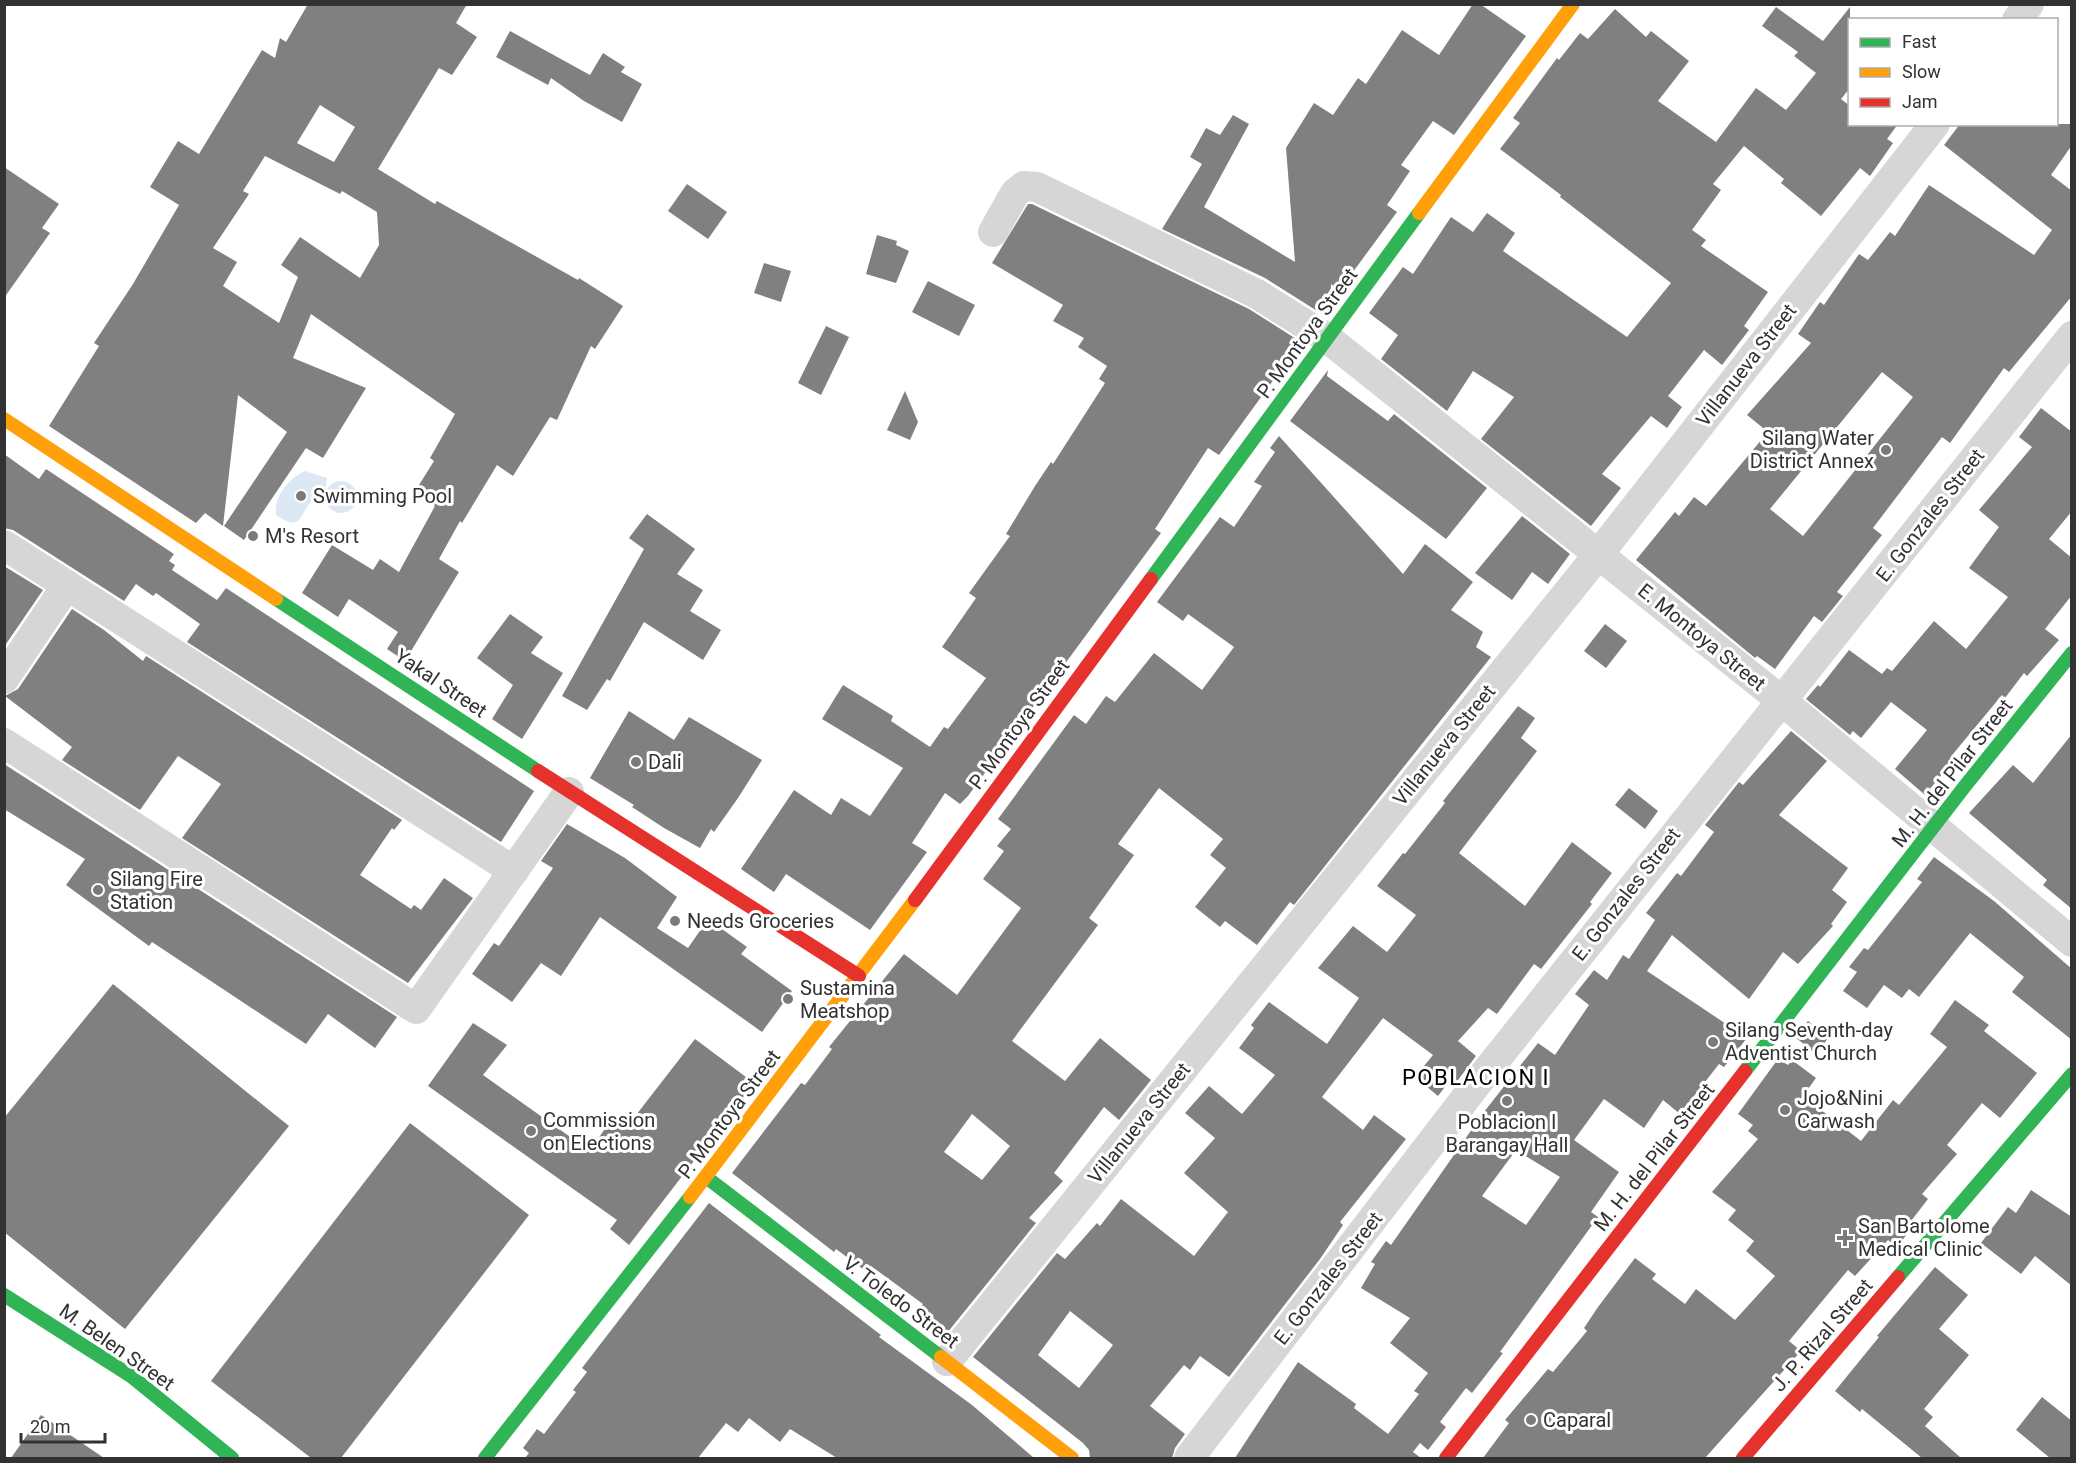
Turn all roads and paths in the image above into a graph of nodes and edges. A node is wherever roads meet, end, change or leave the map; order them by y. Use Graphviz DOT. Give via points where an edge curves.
graph roads {
  1 [pos="1573,4"];
  2 [pos="2029,4"];
  3 [pos="2018,18"];
  4 [pos="1933,126"];
  5 [pos="993,232"];
  6 [pos="2072,336"];
  7 [pos="1327,338"];
  8 [pos="4,419"];
  9 [pos="4,545"];
  10 [pos="1598,555"];
  11 [pos="67,585"];
  12 [pos="2072,653"];
  13 [pos="4,679"];
  14 [pos="1782,701"];
  15 [pos="4,743"];
  16 [pos="569,792"];
  17 [pos="1934,826"];
  18 [pos="514,871"];
  19 [pos="2072,942"];
  20 [pos="859,975"];
  21 [pos="2072,1074"];
  22 [pos="706,1177"];
  23 [pos="4,1295"];
  24 [pos="947,1361"];
  25 [pos="232,1458"];
  26 [pos="485,1458"];
  27 [pos="1072,1458"];
  28 [pos="1189,1458"];
  29 [pos="1446,1458"];
  30 [pos="1743,1458"];
  1 -- 7 [label="street, P. Montoya Street"];
  2 -- 3 [label="street"];
  4 -- 10 [label="street, Villanueva Street"];
  5 -- 7 [label="street, E. Montoya Street" via="1015,193 1024,186 1037,187 1257,294"];
  6 -- 14 [label="street, E. Gonzales Street"];
  7 -- 10 [label="street, E. Montoya Street"];
  7 -- 20 [label="street, P. Montoya Street"];
  8 -- 16 [label="street, Yakal Street"];
  9 -- 11 [label="street"];
  10 -- 14 [label="street, E. Montoya Street"];
  10 -- 24 [label="street, Villanueva Street"];
  11 -- 13 [label="street"];
  11 -- 18 [label="street"];
  12 -- 17 [label="street, M. H. del Pilar Street"];
  14 -- 17 [label="street, E. Montoya Street"];
  14 -- 28 [label="street, E. Gonzales Street" via="1478,1082"];
  15 -- 18 [label="street" via="416,1010"];
  16 -- 18 [label="street"];
  16 -- 20 [label="street, Yakal Street"];
  17 -- 19 [label="street, E. Montoya Street"];
  17 -- 29 [label="street, M. H. del Pilar Street"];
  20 -- 22 [label="street, P. Montoya Street"];
  21 -- 30 [label="street, J. P. Rizal Street"];
  22 -- 24 [label="street, V. Toledo Street"];
  22 -- 26 [label="street, P. Montoya Street"];
  23 -- 25 [label="street, M. Belen Street" via="131,1376"];
  24 -- 27 [label="street, V. Toledo Street"];
}
